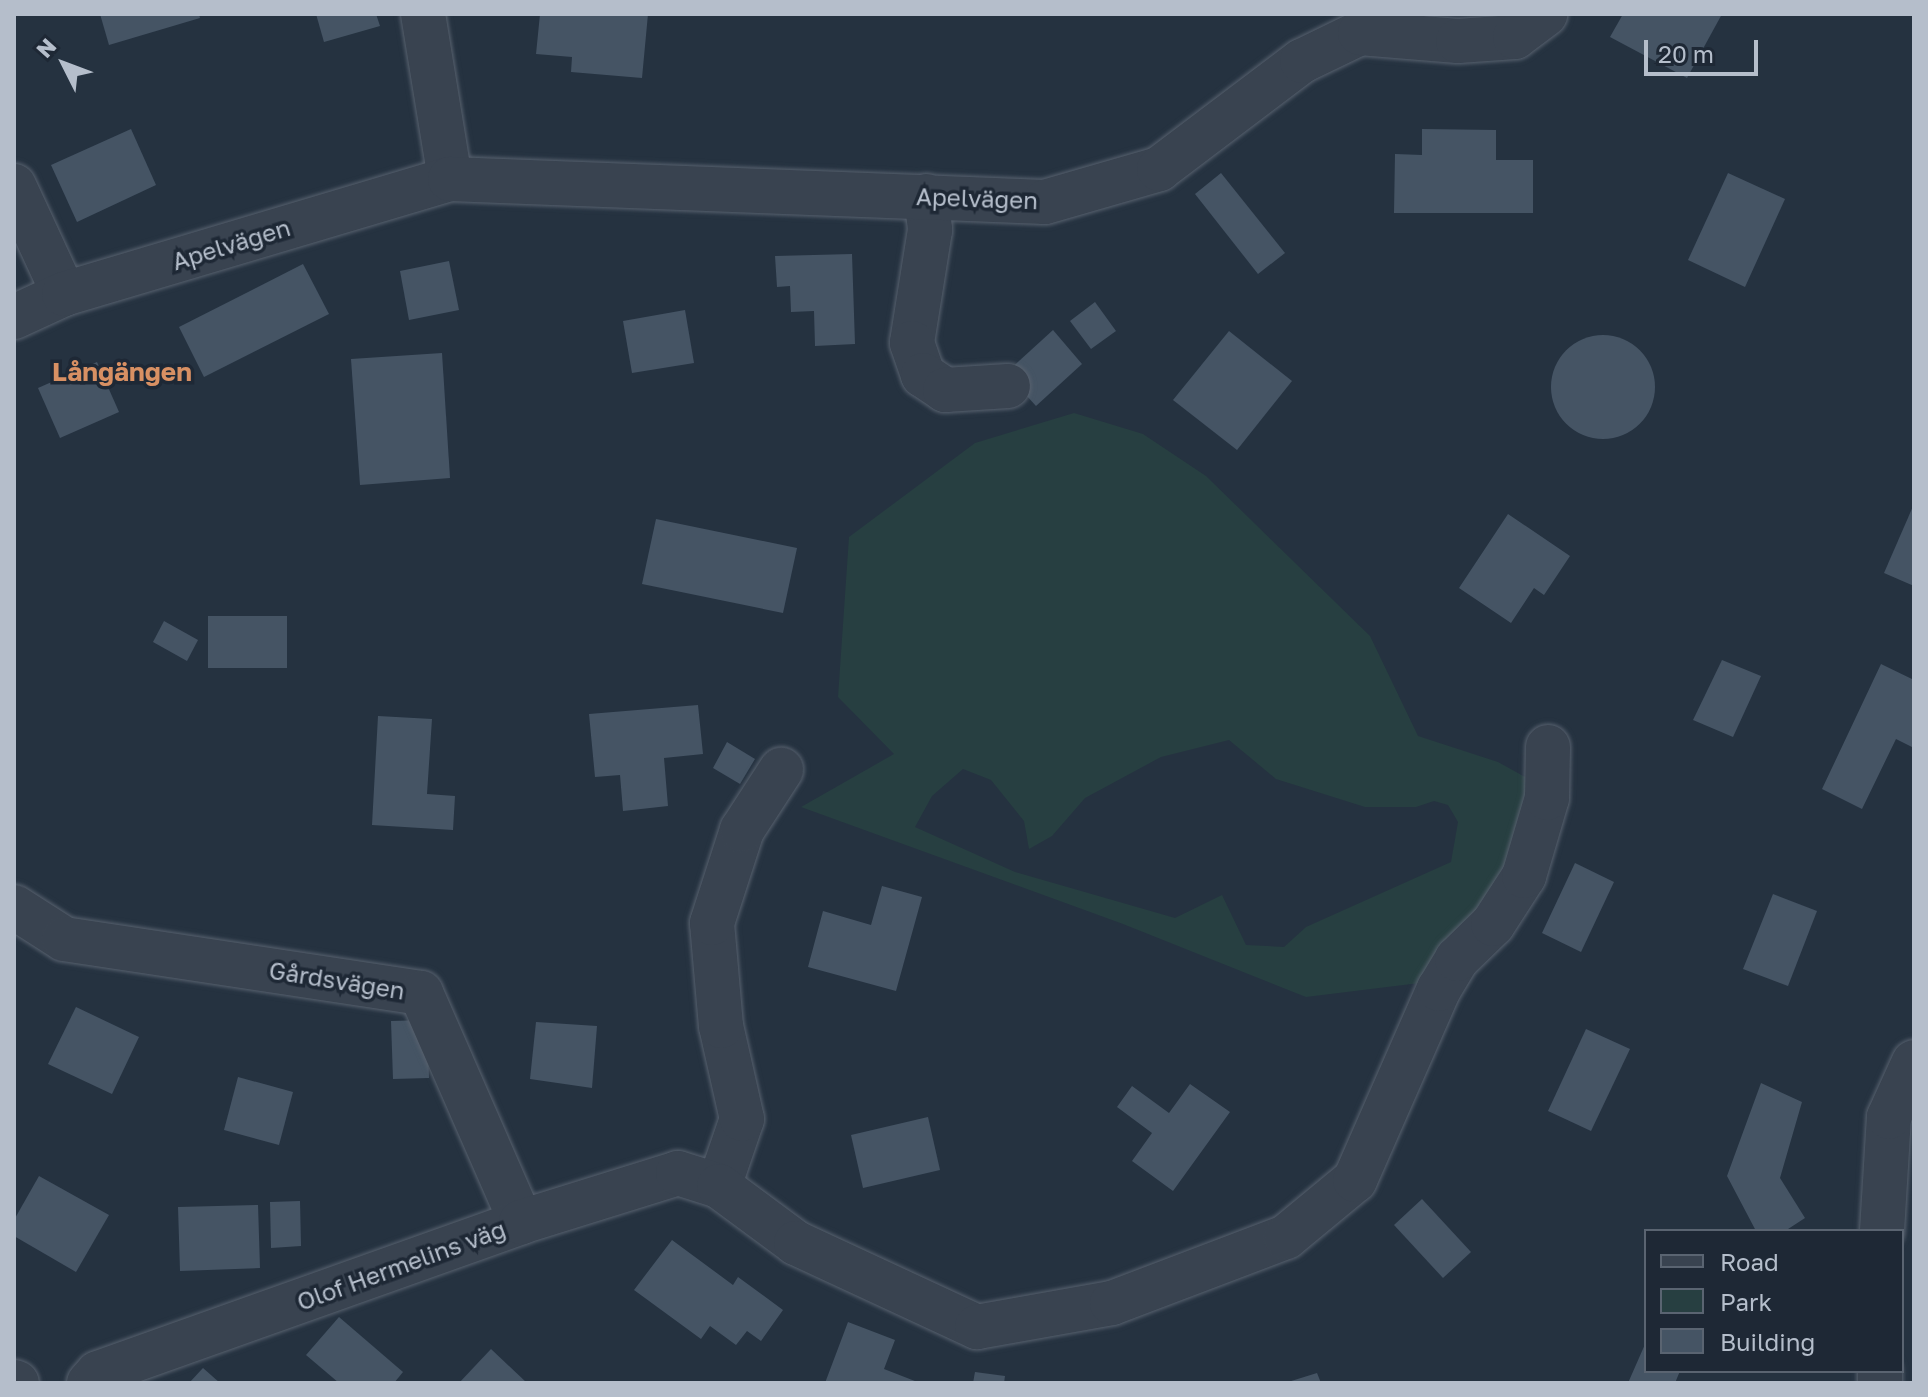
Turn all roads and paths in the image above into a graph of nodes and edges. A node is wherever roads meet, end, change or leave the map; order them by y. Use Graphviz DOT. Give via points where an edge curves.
graph roads {
  1 [pos="423,14"];
  2 [pos="1545,14"];
  3 [pos="450,179"];
  4 [pos="14,186"];
  5 [pos="926,196"];
  6 [pos="64,294"];
  7 [pos="14,317"];
  8 [pos="1008,386"];
  9 [pos="1548,747"];
  10 [pos="781,770"];
  11 [pos="14,907"];
  12 [pos="1914,1062"];
  13 [pos="719,1186"];
  14 [pos="521,1222"];
  15 [pos="1882,1229"];
  16 [pos="89,1383"];
  1 -- 3 [label="street"];
  2 -- 5 [label="street, Apelvägen" via="1515,37 1458,41 1360,33 1302,61 1159,169 1045,202"];
  3 -- 5 [label="street, Apelvägen"];
  3 -- 6 [label="street, Apelvägen"];
  4 -- 6 [label="street"];
  5 -- 8 [label="street" via="930,230 912,343 923,375 945,390"];
  6 -- 7 [label="street, Apelvägen"];
  9 -- 13 [label="street, Olof Hermelins väg" via="1547,798 1524,876 1493,924 1457,959 1355,1180 1286,1237 1112,1303 977,1327 796,1243"];
  10 -- 13 [label="street" via="742,830 712,923 721,1026 742,1119"];
  11 -- 14 [label="street, Gårdsvägen" via="64,939 421,993"];
  12 -- 15 [label="street" via="1889,1117"];
  13 -- 14 [label="street, Olof Hermelins väg" via="678,1173"];
  14 -- 16 [label="street, Olof Hermelins väg" via="98,1373"];
}
